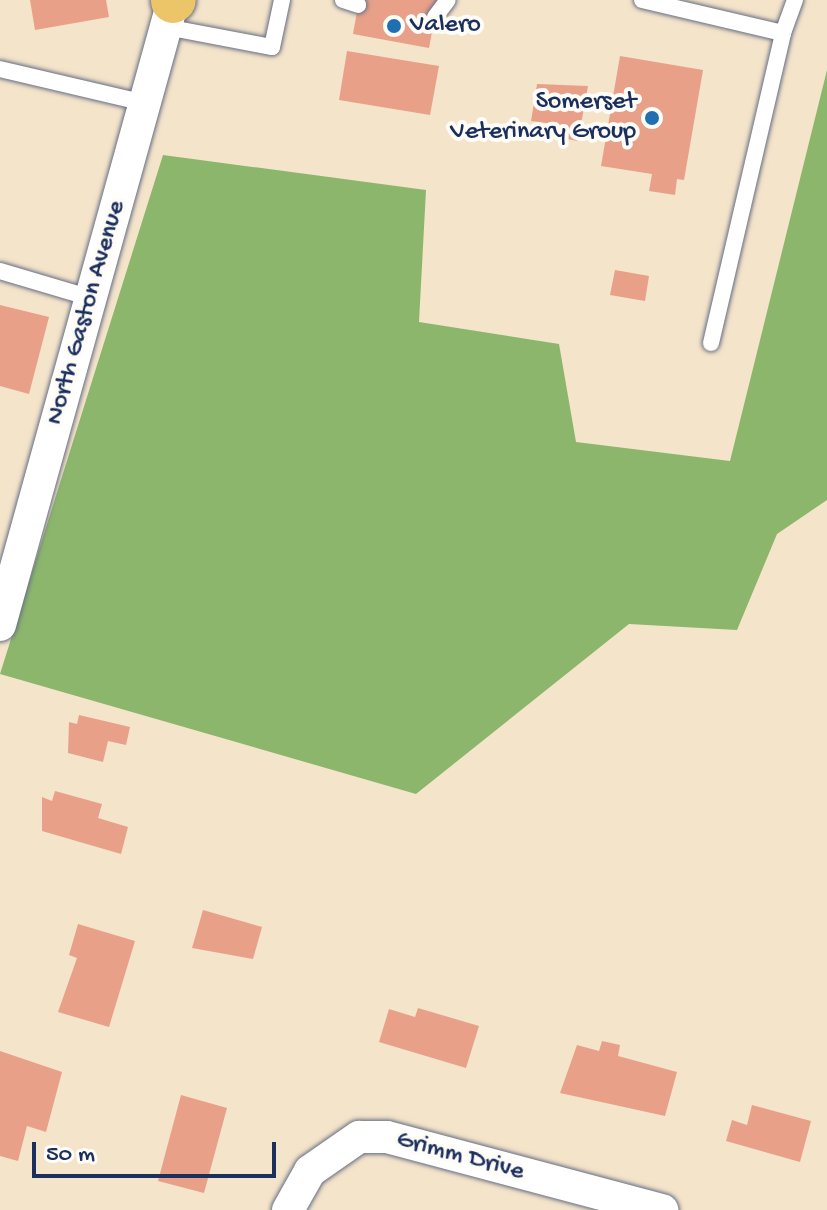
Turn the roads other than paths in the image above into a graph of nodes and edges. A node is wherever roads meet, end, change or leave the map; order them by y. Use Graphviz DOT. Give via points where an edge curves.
graph roads {
  1 [pos="282,0"];
  2 [pos="448,0"];
  3 [pos="642,0"];
  4 [pos="795,0"];
  5 [pos="172,7"];
  6 [pos="435,17"];
  7 [pos="783,33"];
  8 [pos="0,69"];
  9 [pos="145,103"];
  10 [pos="0,271"];
  11 [pos="91,298"];
  12 [pos="711,343"];
  13 [pos="0,625"];
  14 [pos="288,1210"];
  15 [pos="662,1210"];
  1 -- 5 [label="lane" via="272,47"];
  2 -- 6 [label="lane"];
  3 -- 7 [label="lane"];
  4 -- 7 [label="lane"];
  5 -- 9 [label="street, North Gaston Avenue"];
  7 -- 12 [label="lane"];
  8 -- 9 [label="lane"];
  9 -- 11 [label="street, North Gaston Avenue"];
  10 -- 11 [label="lane"];
  11 -- 13 [label="street, North Gaston Avenue"];
  14 -- 15 [label="street, Grimm Drive" via="310,1171 359,1137 387,1137"];
}
